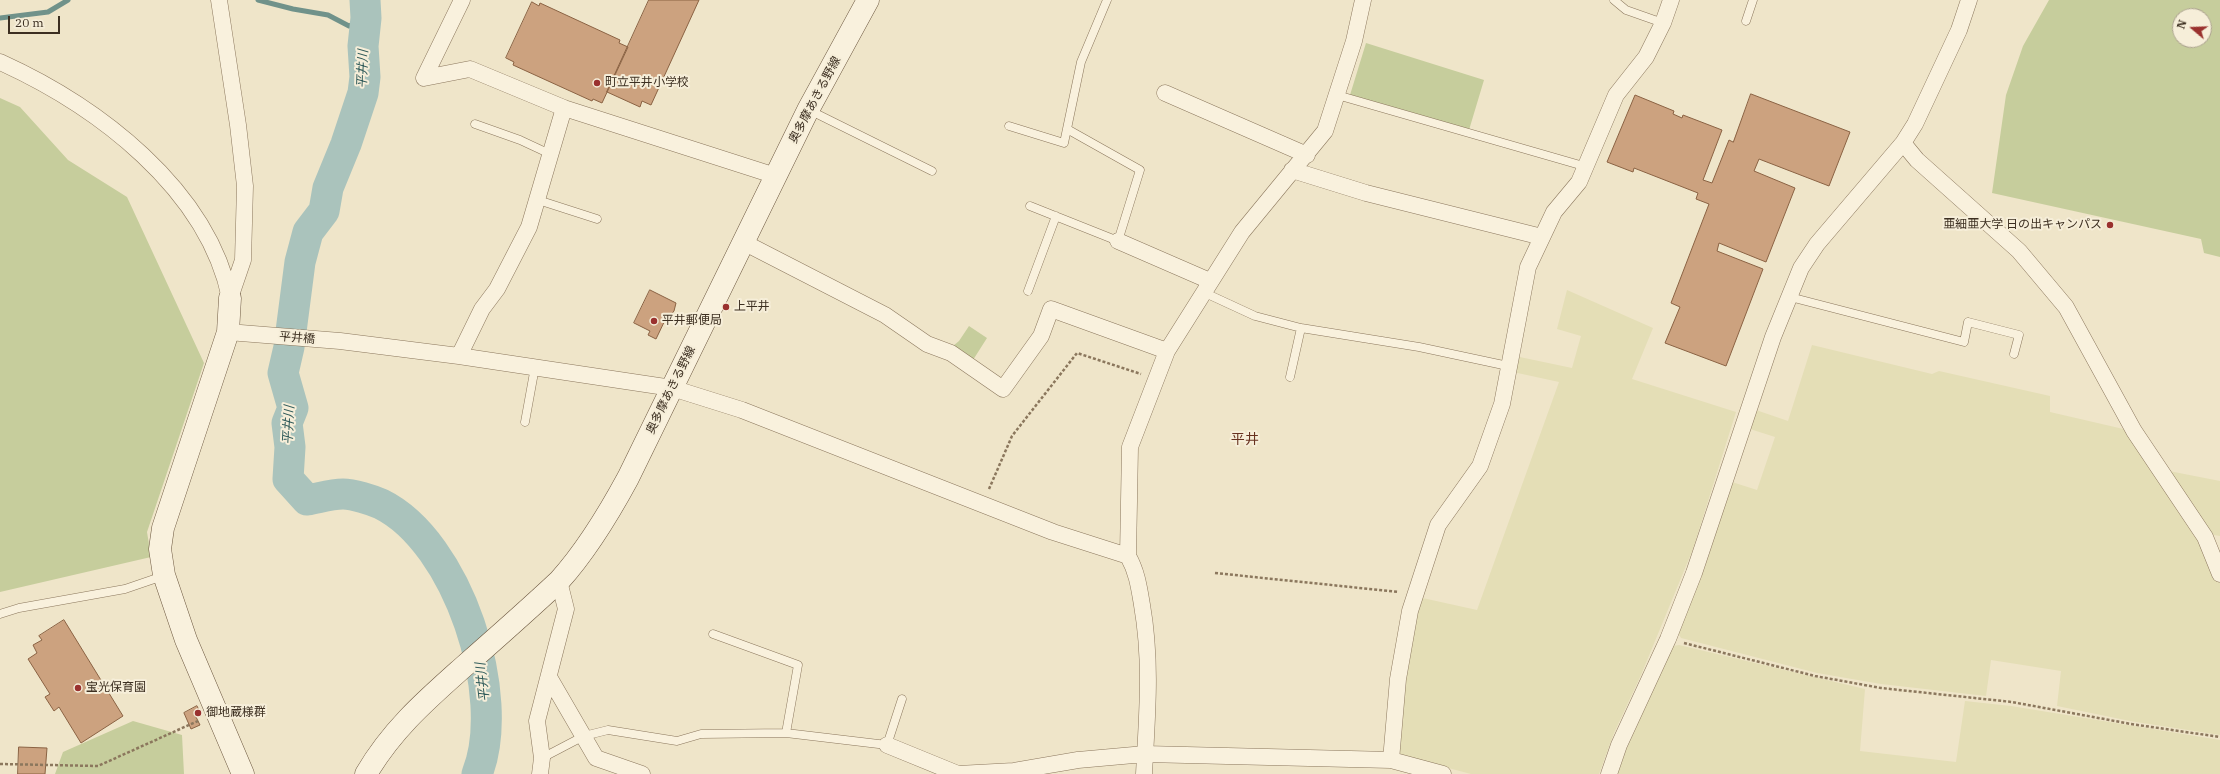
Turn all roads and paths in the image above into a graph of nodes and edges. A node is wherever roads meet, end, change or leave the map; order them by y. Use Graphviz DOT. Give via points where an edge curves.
graph roads {
  1 [pos="219,0"];
  2 [pos="462,0"];
  3 [pos="868,0"];
  4 [pos="1107,0"];
  5 [pos="1363,0"];
  6 [pos="1614,0"];
  7 [pos="1672,0"];
  8 [pos="1753,0"];
  9 [pos="1968,0"];
  10 [pos="1746,21"];
  11 [pos="1663,23"];
  12 [pos="0,62"];
  13 [pos="1165,93"];
  14 [pos="1337,95"];
  15 [pos="564,108"];
  16 [pos="808,110"];
  17 [pos="475,124"];
  18 [pos="1010,126"];
  19 [pos="1067,129"];
  20 [pos="1903,143"];
  21 [pos="550,154"];
  22 [pos="1307,155"];
  23 [pos="1587,167"];
  24 [pos="1292,170"];
  25 [pos="932,171"];
  26 [pos="776,176"];
  27 [pos="538,200"];
  28 [pos="1030,206"];
  29 [pos="1056,216"];
  30 [pos="597,219"];
  31 [pos="1542,237"];
  32 [pos="1118,241"];
  33 [pos="743,242"];
  34 [pos="1207,287"];
  35 [pos="1028,291"];
  36 [pos="1790,297"];
  37 [pos="230,298"];
  38 [pos="1301,328"];
  39 [pos="228,332"];
  40 [pos="1167,351"];
  41 [pos="2014,354"];
  42 [pos="459,356"];
  43 [pos="1508,366"];
  44 [pos="535,367"];
  45 [pos="1290,377"];
  46 [pos="1156,378"];
  47 [pos="672,388"];
  48 [pos="525,422"];
  49 [pos="982,504"];
  50 [pos="1128,556"];
  51 [pos="1215,573"];
  52 [pos="2220,574"];
  53 [pos="164,576"];
  54 [pos="558,581"];
  55 [pos="1402,593"];
  56 [pos="0,614"];
  57 [pos="713,634"];
  58 [pos="1668,638"];
  59 [pos="549,677"];
  60 [pos="902,698"];
  61 [pos="215,713"];
  62 [pos="786,733"];
  63 [pos="584,736"];
  64 [pos="2220,738"];
  65 [pos="887,745"];
  66 [pos="1145,754"];
  67 [pos="542,758"];
  68 [pos="1391,760"];
  69 [pos="0,764"];
  70 [pos="243,774"];
  71 [pos="366,774"];
  72 [pos="540,774"];
  73 [pos="642,774"];
  74 [pos="1144,774"];
  75 [pos="1443,774"];
  76 [pos="1609,774"];
  1 -- 37 [label="street" via="238,125 244,186 243,260"];
  2 -- 15 [label="street" via="424,78 470,69"];
  3 -- 16 [label="main road, 奥多摩あきる野線"];
  4 -- 19 [label="lane" via="1081,62"];
  5 -- 14 [label="street" via="1354,41"];
  6 -- 11 [label="lane" via="1626,10"];
  7 -- 11 [label="street"];
  8 -- 10 [label="lane"];
  9 -- 20 [label="street" via="1958,30 1918,118"];
  11 -- 23 [label="street" via="1646,57 1616,95"];
  12 -- 37 [label="street" via="23,72 91,113 126,140 152,165 176,192 209,238 225,275"];
  13 -- 22 [label="street"];
  14 -- 22 [label="street" via="1325,131"];
  14 -- 23 [label="lane"];
  15 -- 21 [label="street"];
  15 -- 26 [label="street"];
  16 -- 25 [label="lane"];
  16 -- 26 [label="main road, 奥多摩あきる野線"];
  17 -- 21 [label="lane"];
  18 -- 19 [label="lane" via="1064,143"];
  19 -- 32 [label="lane" via="1140,170"];
  20 -- 36 [label="street" via="1817,244 1802,268"];
  20 -- 52 [label="street" via="1917,160 2019,251 2066,307 2134,431 2205,537"];
  21 -- 27 [label="street"];
  22 -- 24 [label="street"];
  23 -- 31 [label="street" via="1579,182 1554,212"];
  24 -- 31 [label="street" via="1366,193"];
  24 -- 34 [label="street" via="1242,232"];
  26 -- 33 [label="main road, 奥多摩あきる野線"];
  27 -- 30 [label="lane"];
  27 -- 42 [label="street" via="529,227 497,290 482,309"];
  28 -- 29 [label="lane"];
  29 -- 32 [label="lane"];
  29 -- 35 [label="lane"];
  31 -- 43 [label="street" via="1528,267"];
  32 -- 34 [label="street"];
  33 -- 40 [label="street" via="885,315 927,344 951,353 1003,388 1041,336 1050,309"];
  33 -- 47 [label="main road, 奥多摩あきる野線"];
  34 -- 38 [label="lane" via="1255,316"];
  34 -- 40 [label="street"];
  36 -- 41 [label="lane" via="1964,342 1968,322 2019,335"];
  36 -- 58 [label="street" via="1773,337 1694,573"];
  37 -- 39 [label="main road"];
  38 -- 43 [label="lane" via="1418,347"];
  38 -- 45 [label="lane"];
  39 -- 42 [label="street, 平井橋" via="340,341"];
  39 -- 53 [label="main road" via="163,528 160,550"];
  40 -- 46 [label="street"];
  42 -- 44 [label="street, 平井橋"];
  43 -- 68 [label="street" via="1502,404 1480,466 1438,525 1410,611 1398,679"];
  44 -- 47 [label="street, 平井橋"];
  44 -- 48 [label="lane"];
  46 -- 49 [label="path" via="1077,353 1012,436"];
  46 -- 50 [label="street" via="1130,447"];
  47 -- 49 [label="street, 平井橋" via="742,410"];
  47 -- 54 [label="main road, 奥多摩あきる野線" via="615,500 577,561"];
  49 -- 50 [label="street, 平井橋" via="1052,532"];
  50 -- 66 [label="street" via="1136,572 1148,637 1149,685"];
  51 -- 55 [label="path"];
  53 -- 56 [label="lane" via="125,588 19,608"];
  53 -- 61 [label="main road"];
  54 -- 59 [label="street" via="566,609"];
  54 -- 71 [label="main road, 奥多摩あきる野線" via="401,724"];
  57 -- 62 [label="lane" via="798,665"];
  58 -- 64 [label="path" via="1815,676 1874,687 2012,702"];
  58 -- 76 [label="street" via="1619,745"];
  59 -- 63 [label="street"];
  59 -- 67 [label="street" via="537,721"];
  60 -- 65 [label="lane"];
  61 -- 69 [label="path" via="98,766"];
  61 -- 70 [label="main road"];
  62 -- 63 [label="lane" via="701,734 677,741 608,730"];
  62 -- 65 [label="lane"];
  63 -- 67 [label="lane"];
  63 -- 73 [label="street" via="596,758"];
  65 -- 66 [label="street" via="958,774 1014,771 1078,760"];
  66 -- 68 [label="street"];
  66 -- 74 [label="street"];
  67 -- 72 [label="street"];
  68 -- 75 [label="street"];
}
